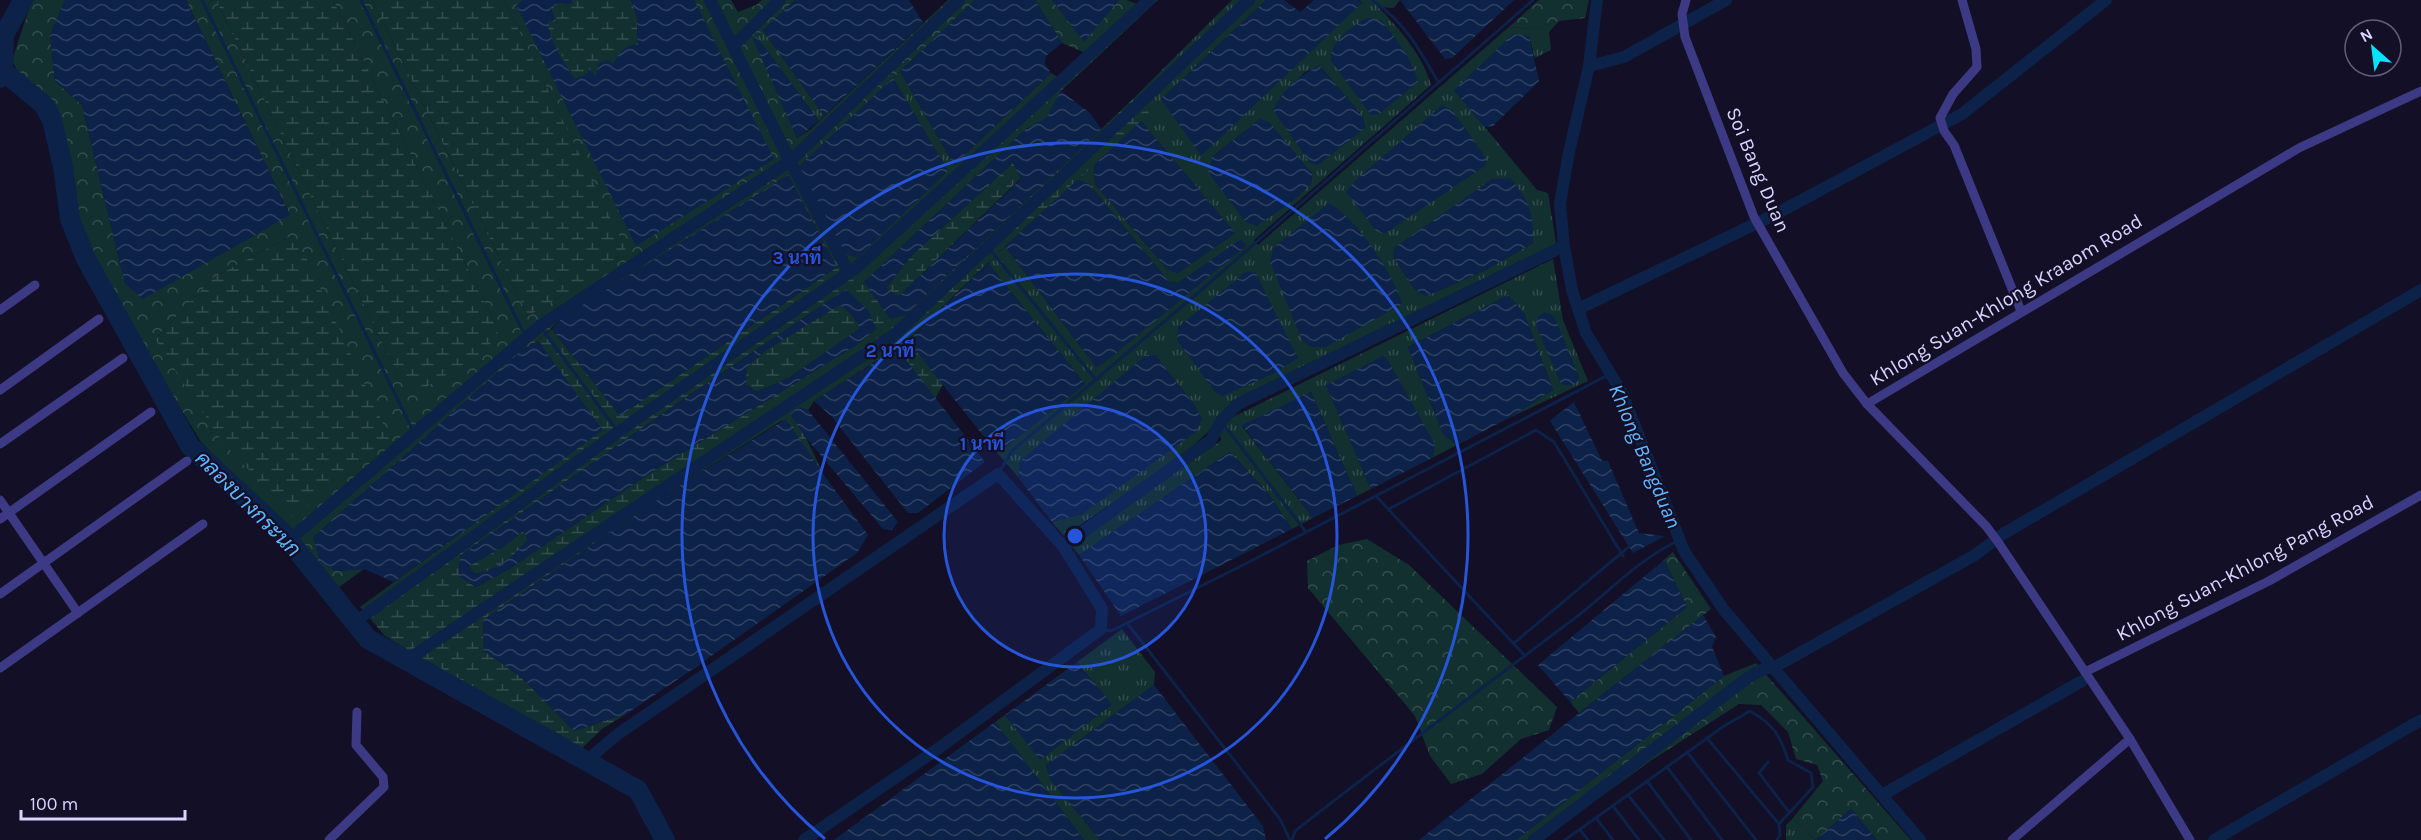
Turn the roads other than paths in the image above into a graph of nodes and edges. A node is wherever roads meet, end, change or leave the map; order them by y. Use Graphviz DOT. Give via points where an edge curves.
graph roads {
  1 [pos="1686,0"];
  2 [pos="1962,0"];
  3 [pos="2421,91"];
  4 [pos="35,285"];
  5 [pos="0,310"];
  6 [pos="2022,311"];
  7 [pos="99,319"];
  8 [pos="123,358"];
  9 [pos="0,390"];
  10 [pos="1868,404"];
  11 [pos="152,412"];
  12 [pos="0,444"];
  13 [pos="187,461"];
  14 [pos="2421,495"];
  15 [pos="0,500"];
  16 [pos="9,513"];
  17 [pos="0,519"];
  18 [pos="203,524"];
  19 [pos="44,563"];
  20 [pos="0,594"];
  21 [pos="78,613"];
  22 [pos="0,668"];
  23 [pos="2085,672"];
  24 [pos="357,712"];
  25 [pos="2130,739"];
  26 [pos="329,840"];
  27 [pos="2012,840"];
  28 [pos="2189,840"];
  1 -- 10 [label="street, Soi Bang Duan" via="1682,14 1685,37 1754,217 1842,373"];
  2 -- 6 [label="street" via="1976,49 1977,68 1953,94 1940,118"];
  3 -- 6 [label="street, Khlong Suan-Khlong Kraaom Road" via="2299,148"];
  4 -- 5 [label="street"];
  6 -- 10 [label="street, Khlong Suan-Khlong Kraaom Road"];
  7 -- 9 [label="street"];
  8 -- 12 [label="street"];
  10 -- 23 [label="street, Khlong Suan-Khlong Kraaom Road" via="1986,526"];
  11 -- 16 [label="street"];
  13 -- 19 [label="street"];
  14 -- 23 [label="street, Khlong Suan-Khlong Pang Road" via="2268,581"];
  15 -- 16 [label="street"];
  16 -- 17 [label="street"];
  16 -- 19 [label="street"];
  18 -- 21 [label="street"];
  19 -- 20 [label="street"];
  19 -- 21 [label="street"];
  21 -- 22 [label="street"];
  23 -- 25 [label="street, Khlong Suan-Khlong Kraaom Road"];
  24 -- 26 [label="street" via="356,745 384,777 384,787"];
  25 -- 27 [label="street"];
  25 -- 28 [label="street, Khlong Suan-Khlong Kraaom Road"];
}
